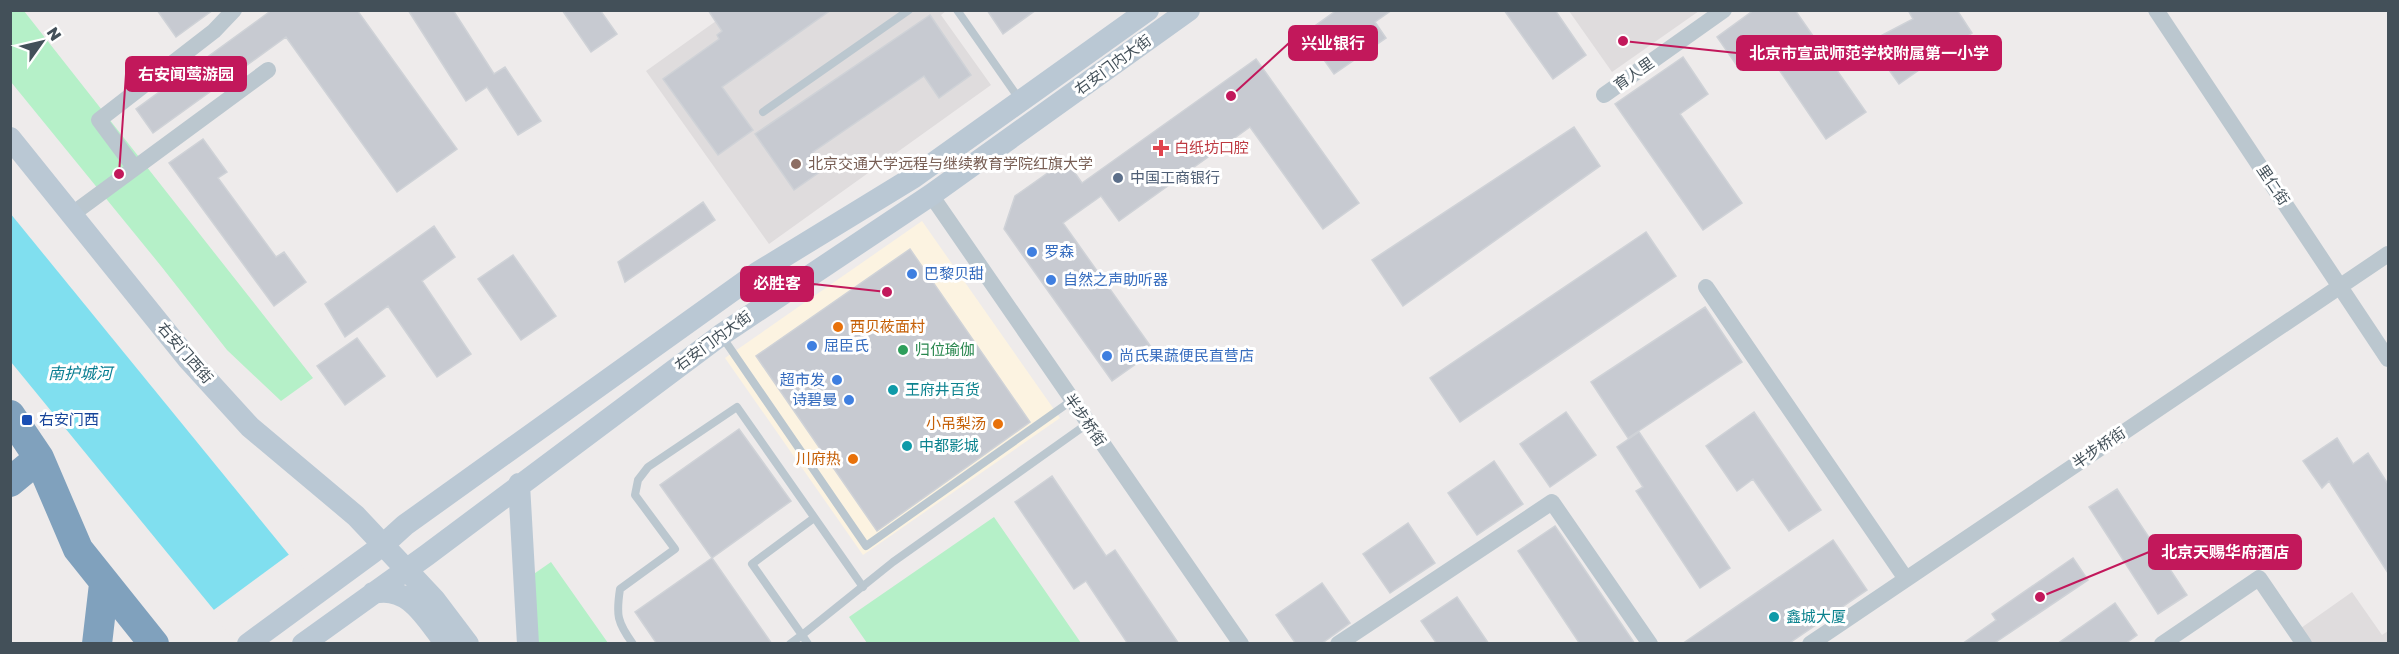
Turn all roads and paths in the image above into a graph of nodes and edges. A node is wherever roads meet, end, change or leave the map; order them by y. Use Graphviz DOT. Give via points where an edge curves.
graph roads {
  1 [pos="234,10"];
  2 [pos="909,10"];
  3 [pos="957,10"];
  4 [pos="1148,10"];
  5 [pos="1189,10"];
  6 [pos="1724,10"];
  7 [pos="2156,10"];
  8 [pos="1125,17"];
  9 [pos="268,70"];
  10 [pos="1604,95"];
  11 [pos="1021,100"];
  12 [pos="763,112"];
  13 [pos="10,138"];
  14 [pos="134,167"];
  15 [pos="931,195"];
  16 [pos="71,215"];
  17 [pos="2388,254"];
  18 [pos="2340,286"];
  19 [pos="1706,287"];
  20 [pos="721,335"];
  21 [pos="2388,359"];
  22 [pos="1071,401"];
  23 [pos="10,415"];
  24 [pos="1087,424"];
  25 [pos="39,458"];
  26 [pos="10,482"];
  27 [pos="519,484"];
  28 [pos="814,518"];
  29 [pos="383,545"];
  30 [pos="406,569"];
  31 [pos="1906,579"];
  32 [pos="104,584"];
  33 [pos="863,587"];
  34 [pos="368,597"];
  35 [pos="802,635"];
  36 [pos="97,644"];
  37 [pos="154,644"];
  38 [pos="248,644"];
  39 [pos="303,644"];
  40 [pos="446,644"];
  41 [pos="468,644"];
  42 [pos="528,644"];
  43 [pos="633,644"];
  44 [pos="790,644"];
  45 [pos="808,644"];
  46 [pos="1241,644"];
  47 [pos="1338,644"];
  48 [pos="1650,644"];
  49 [pos="1810,644"];
  50 [pos="2162,644"];
  51 [pos="2304,644"];
  1 -- 14 [label="street" via="214,31 99,120"];
  2 -- 12 [label="lane"];
  3 -- 11 [label="lane"];
  4 -- 8 [label="main road, 右安门内大街"];
  5 -- 15 [label="main road, 右安门内大街"];
  6 -- 10 [label="street, 育人里"];
  7 -- 18 [label="street, 里仁街"];
  8 -- 11 [label="main road, 右安门内大街"];
  9 -- 14 [label="street"];
  11 -- 29 [label="main road, 右安门内大街" via="914,177 757,273 405,525"];
  13 -- 16 [label="main road, 右安门西街"];
  14 -- 16 [label="street"];
  15 -- 20 [label="main road, 右安门内大街"];
  15 -- 22 [label="street, 半步桥街"];
  16 -- 29 [label="main road, 右安门西街" via="188,359 250,427 330,491"];
  17 -- 18 [label="street, 半步桥街"];
  18 -- 21 [label="street, 里仁街"];
  18 -- 31 [label="street, 半步桥街"];
  19 -- 31 [label="street"];
  20 -- 22 [label="lane" via="866,546"];
  20 -- 27 [label="main road, 右安门内大街"];
  22 -- 24 [label="street, 半步桥街"];
  23 -- 25 [label="highway"];
  24 -- 33 [label="lane"];
  24 -- 46 [label="street, 半步桥街"];
  25 -- 26 [label="highway"];
  25 -- 32 [label="highway" via="78,549"];
  27 -- 30 [label="main road, 右安门内大街"];
  27 -- 42 [label="main road"];
  28 -- 33 [label="lane"];
  28 -- 35 [label="lane" via="752,564"];
  28 -- 43 [label="lane" via="737,407 648,467 638,480 635,495 675,549 620,589 619,624"];
  29 -- 30 [label="main road, 右安门西街"];
  29 -- 38 [label="main road, 右安门内大街"];
  30 -- 34 [label="main road, 右安门内大街"];
  30 -- 41 [label="main road, 右安门西街"];
  31 -- 49 [label="street, 半步桥街"];
  32 -- 36 [label="highway"];
  32 -- 37 [label="highway"];
  33 -- 35 [label="lane"];
  34 -- 39 [label="main road, 右安门内大街"];
  34 -- 40 [label="main road" via="384,590 403,594"];
  35 -- 44 [label="lane"];
  35 -- 45 [label="lane"];
  47 -- 48 [label="street" via="1552,502"];
  50 -- 51 [label="street" via="2259,578"];
}
